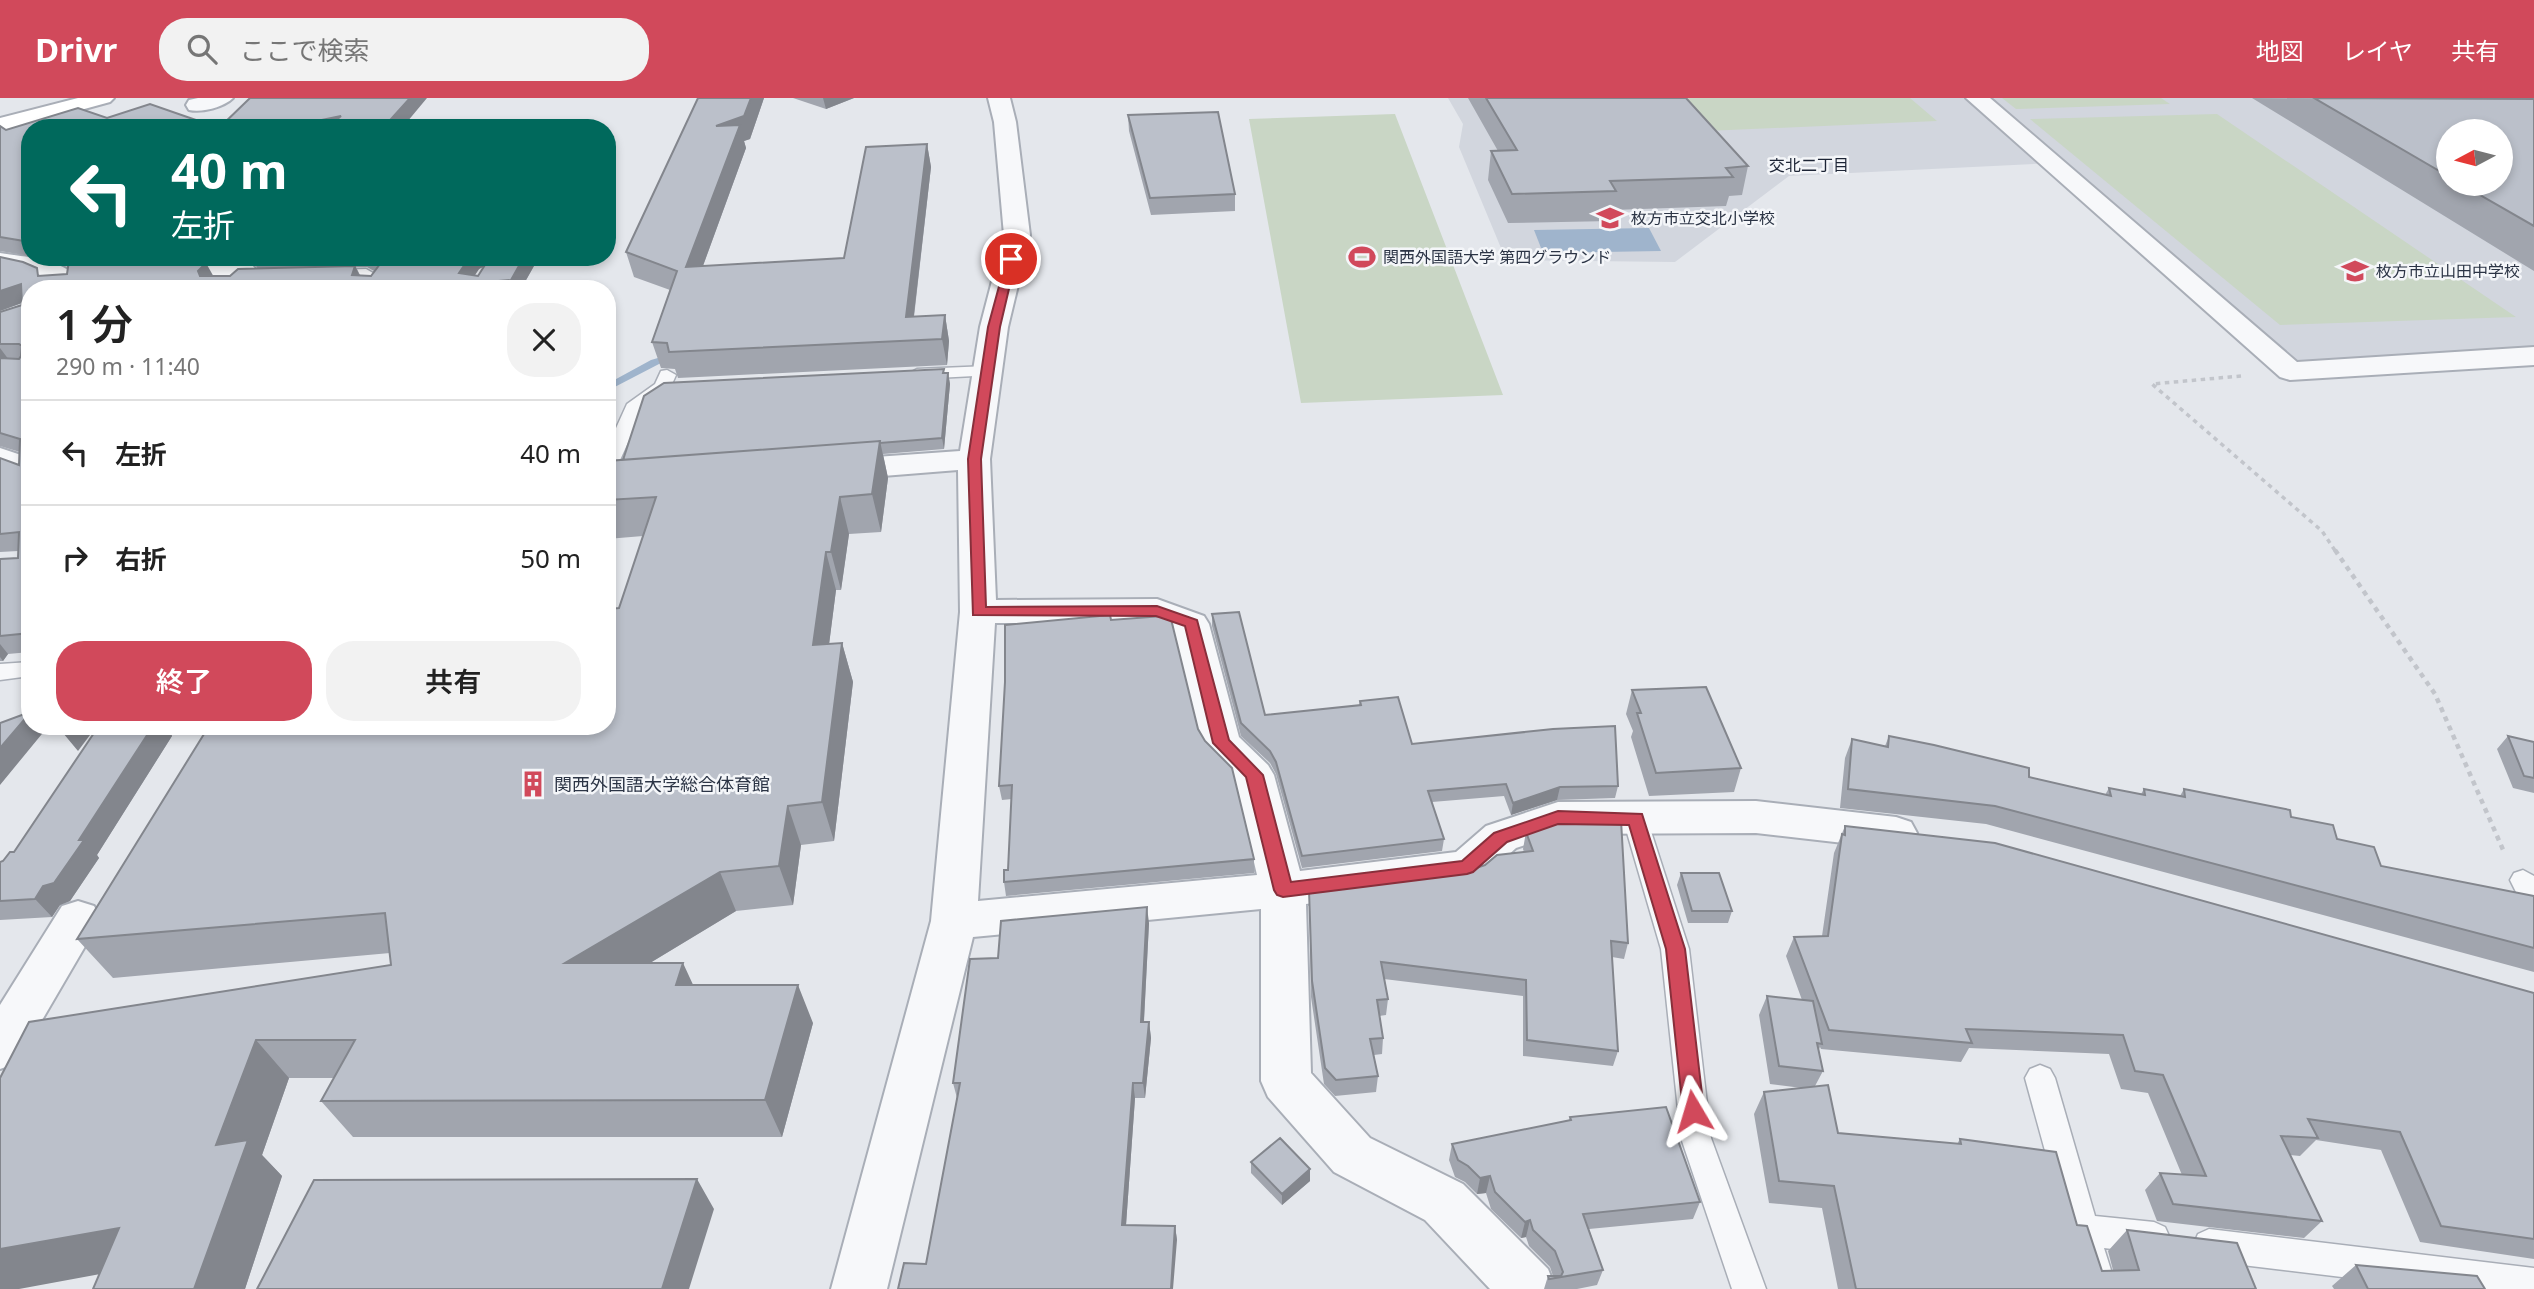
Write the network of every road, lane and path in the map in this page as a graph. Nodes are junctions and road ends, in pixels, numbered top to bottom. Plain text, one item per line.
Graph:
1 (103, 98) edge
2 (222, 98) edge
3 (999, 98) edge
4 (1977, 98) edge
5 (197, 105) dead end
6 (21, 119) edge
7 (23, 119) edge
8 (0, 125) edge
9 (0, 261) edge
10 (21, 265) edge
11 (29, 266) edge
12 (46, 266) edge
13 (184, 266) edge
14 (41, 268) junction
15 (318, 275) edge
16 (64, 280) edge
17 (240, 280) edge
18 (377, 280) edge
19 (2534, 356) edge
20 (988, 371) junction
21 (2290, 371) junction
22 (893, 376) edge
23 (669, 383) edge
24 (616, 449) edge
25 (974, 459) junction
26 (798, 473) edge
27 (978, 612) junction
28 (21, 670) edge
29 (0, 672) edge
30 (1635, 819) junction
31 (1931, 837) edge
32 (1283, 890) junction
33 (2529, 891) edge
34 (78, 919) dead end
35 (954, 921) junction
36 (0, 1048) edge
37 (2040, 1078) dead end
38 (2084, 1230) junction
39 (2534, 1284) edge
40 (859, 1289) edge
41 (1528, 1289) edge
42 (1749, 1289) edge
43 (2101, 1289) edge

1 - 7 street
2 - 5 street
3 - 20 street
4 - 21 street
6 - 8 street
9 - 10 street
11 - 14 street
12 - 14 lane
13 - 17 street
14 - 16 street
15 - 18 lane
19 - 21 street
20 - 22 lane
20 - 25 street
21 - 33 path
23 - 24 lane
25 - 26 street
25 - 27 street
27 - 32 street
27 - 35 street
28 - 29 lane
30 - 31 street
30 - 32 street
30 - 42 lane
32 - 35 street
32 - 41 street
34 - 36 street
35 - 40 street
37 - 38 lane
38 - 39 lane
38 - 43 lane

